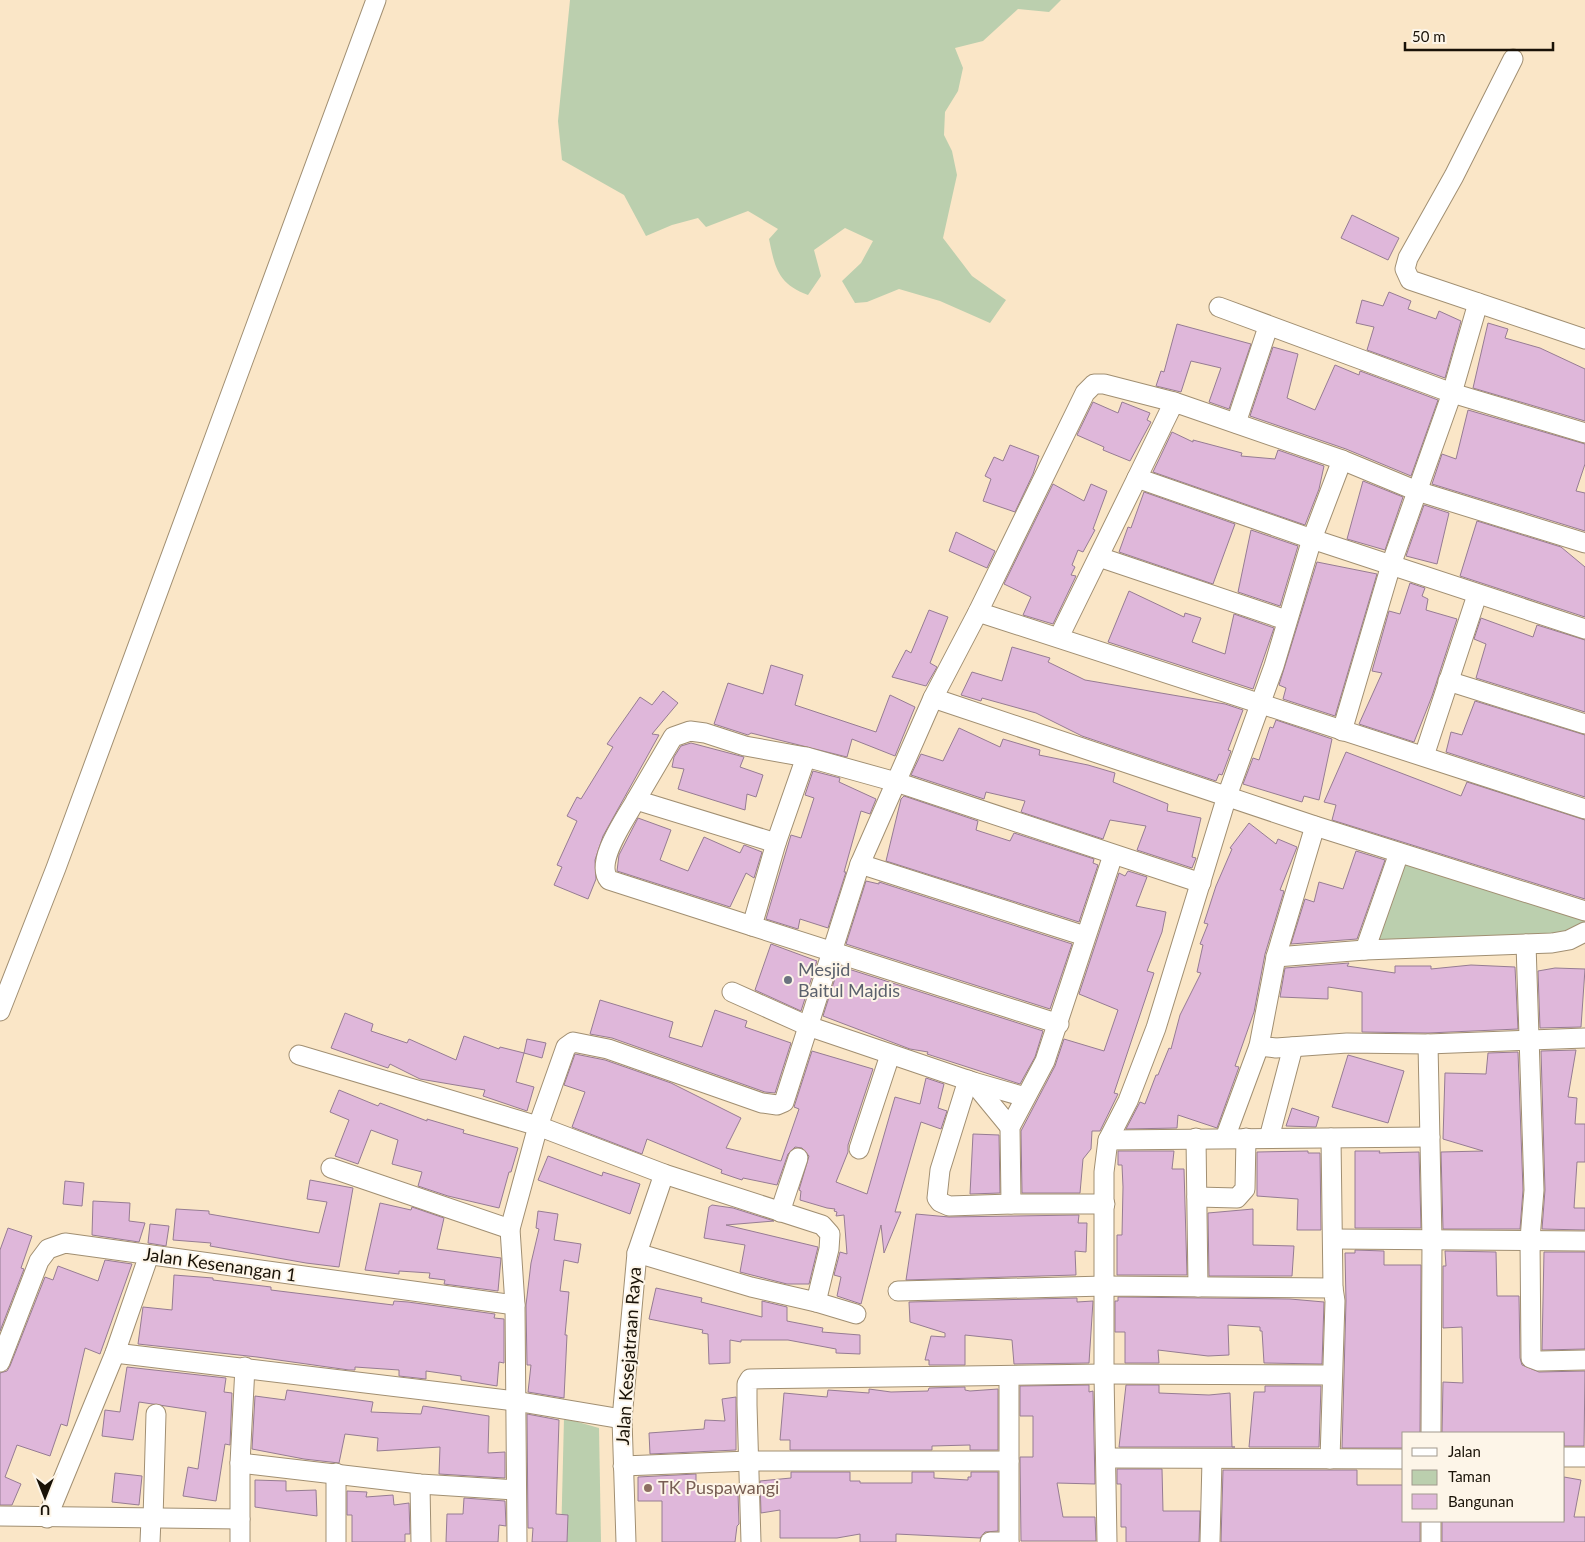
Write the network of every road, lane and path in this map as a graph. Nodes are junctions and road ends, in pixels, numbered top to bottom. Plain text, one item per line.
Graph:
1 (376, 0) edge
2 (1513, 59) dead end
3 (1478, 303) junction
4 (1219, 307) dead end
5 (1268, 327) junction
6 (1585, 339) edge
7 (1452, 393) junction
8 (1174, 402) junction
9 (1236, 423) junction
10 (1585, 433) edge
11 (1342, 460) junction
12 (1137, 478) junction
13 (1417, 491) junction
14 (1312, 539) junction
15 (1585, 543) edge
16 (1099, 557) junction
17 (1391, 566) junction
18 (1477, 595) junction
19 (978, 612) junction
20 (1286, 620) junction
21 (1585, 629) edge
22 (1059, 637) junction
23 (1448, 681) junction
24 (933, 698) junction
25 (1261, 703) junction
26 (1585, 724) edge
27 (1342, 731) junction
28 (1424, 756) junction
29 (806, 757) junction
30 (896, 782) junction
31 (1227, 796) junction
32 (636, 800) junction
33 (1585, 809) edge
34 (1314, 826) junction
35 (776, 843) junction
36 (1399, 853) junction
37 (1113, 855) junction
38 (860, 864) junction
39 (1201, 883) junction
40 (1585, 911) edge
41 (752, 926) junction
42 (1585, 932) edge
43 (1085, 936) junction
44 (1526, 944) junction
45 (831, 950) junction
46 (1365, 950) junction
47 (1276, 957) junction
48 (732, 992) dead end
49 (0, 1011) edge
50 (1058, 1024) junction
51 (808, 1026) junction
52 (1585, 1038) edge
53 (1529, 1040) junction
54 (1428, 1044) junction
55 (1259, 1046) junction
56 (1293, 1047) junction
57 (299, 1055) dead end
58 (890, 1055) junction
59 (970, 1081) junction
60 (1025, 1097) junction
61 (538, 1126) junction
62 (1010, 1127) junction
63 (1430, 1137) junction
64 (1196, 1138) junction
65 (1225, 1138) junction
66 (1246, 1138) junction
67 (1269, 1138) junction
68 (1331, 1138) junction
69 (1108, 1140) junction
70 (859, 1149) dead end
71 (798, 1158) dead end
72 (332, 1168) dead end
73 (664, 1174) junction
74 (1196, 1197) junction
75 (1011, 1204) junction
76 (1105, 1204) junction
77 (780, 1212) junction
78 (510, 1229) junction
79 (1334, 1239) junction
80 (1530, 1239) junction
81 (1432, 1240) junction
82 (1585, 1241) edge
83 (637, 1253) junction
84 (148, 1255) junction
85 (1105, 1286) junction
86 (1198, 1287) junction
87 (1332, 1288) junction
88 (898, 1291) dead end
89 (816, 1302) junction
90 (515, 1305) junction
91 (856, 1314) dead end
92 (115, 1353) junction
93 (1585, 1360) edge
94 (0, 1362) edge
95 (245, 1367) junction
96 (1104, 1374) junction
97 (1332, 1375) junction
98 (1009, 1376) junction
99 (515, 1400) junction
100 (156, 1414) dead end
101 (622, 1419) junction
102 (1431, 1432) edge
103 (1585, 1457) edge
104 (1106, 1458) junction
105 (1565, 1458) edge
106 (1330, 1459) junction
107 (1402, 1459) edge
108 (1212, 1460) junction
109 (749, 1461) junction
110 (1009, 1461) junction
111 (240, 1463) junction
112 (623, 1466) junction
113 (336, 1473) junction
114 (420, 1484) junction
115 (516, 1490) junction
116 (0, 1516) edge
117 (47, 1518) junction
118 (152, 1519) junction
119 (240, 1519) junction
120 (1431, 1522) edge
121 (150, 1542) edge
122 (240, 1542) edge
123 (336, 1542) edge
124 (421, 1542) edge
125 (516, 1542) edge
126 (626, 1542) edge
127 (751, 1542) edge
128 (990, 1542) edge
129 (1009, 1542) edge
130 (1106, 1542) edge
131 (1210, 1542) edge
132 (1431, 1542) edge

1 - 49 street
2 - 3 street
3 - 6 street
3 - 7 street
4 - 5 street
5 - 7 street
5 - 9 street
7 - 10 street
7 - 13 street
8 - 9 street
8 - 12 street
8 - 19 street
9 - 11 street
11 - 13 street
11 - 14 street
12 - 14 street
12 - 16 street
13 - 15 street
13 - 17 street
14 - 17 street
14 - 20 street
16 - 20 street
16 - 22 street
17 - 18 street
17 - 27 street
18 - 21 street
18 - 23 street
19 - 22 street
19 - 24 street
20 - 25 street
22 - 25 street
23 - 26 street
23 - 28 street
24 - 30 street
24 - 31 street
25 - 27 street
25 - 31 street
27 - 28 street
28 - 33 street
29 - 30 street
29 - 32 street
29 - 35 street
30 - 37 street
30 - 38 street
31 - 34 street
31 - 39 street
32 - 35 street
32 - 41 street
34 - 36 street
34 - 47 street
35 - 41 street
36 - 40 street
36 - 46 street
37 - 39 street
37 - 43 street
38 - 43 street
38 - 45 street
39 - 69 street
41 - 45 street
42 - 44 street
43 - 50 street
44 - 46 street
44 - 53 street
45 - 50 street
45 - 51 street
46 - 47 street
47 - 55 street
48 - 51 street
50 - 60 street
51 - 58 street
51 - 61 street
52 - 53 street
53 - 54 street
53 - 80 street
54 - 56 street
54 - 63 street
55 - 56 street
55 - 65 street
56 - 67 street
57 - 61 street
58 - 59 street
58 - 70 street
59 - 60 street
59 - 62 street
59 - 75 street
60 - 62 street
61 - 73 street
61 - 78 street
62 - 75 street
63 - 68 street
63 - 81 street
64 - 65 street
64 - 69 street
64 - 74 street
65 - 66 street
66 - 67 street
66 - 74 street
67 - 68 street
68 - 79 street
69 - 76 street
71 - 77 street
72 - 78 street
73 - 77 street
73 - 83 street, Jalan Kesejatraan Raya
74 - 86 street
75 - 76 street
76 - 85 street
77 - 89 street
78 - 90 street
79 - 81 street
79 - 87 street
80 - 81 street
80 - 82 street
80 - 93 street
81 - 102 street
83 - 89 street
83 - 101 street, Jalan Kesejatraan Raya
84 - 90 street, Jalan Kesenangan 1
84 - 92 street
84 - 94 street, Jalan Kesenangan 1
85 - 86 street
85 - 88 street
85 - 96 street
86 - 87 street
87 - 97 street
89 - 91 street
90 - 99 street
92 - 95 street
92 - 117 street
95 - 99 street
95 - 111 street
96 - 97 street
96 - 98 street
96 - 104 street
97 - 106 street
98 - 109 street
98 - 110 street
99 - 101 street
99 - 115 street
100 - 118 street
101 - 112 street, Jalan Kesejatraan Raya
103 - 105 street
104 - 108 street
104 - 130 street
106 - 107 street
106 - 108 street
108 - 131 street
109 - 110 street
109 - 112 street
109 - 127 street
110 - 129 street
111 - 113 street
111 - 119 street
112 - 126 street, Jalan Kesejatraan Raya
113 - 114 street
113 - 123 street
114 - 115 street
114 - 124 street
115 - 125 street
116 - 117 street
117 - 118 street
118 - 119 street
118 - 121 street
119 - 122 street
120 - 132 street
128 - 129 street

